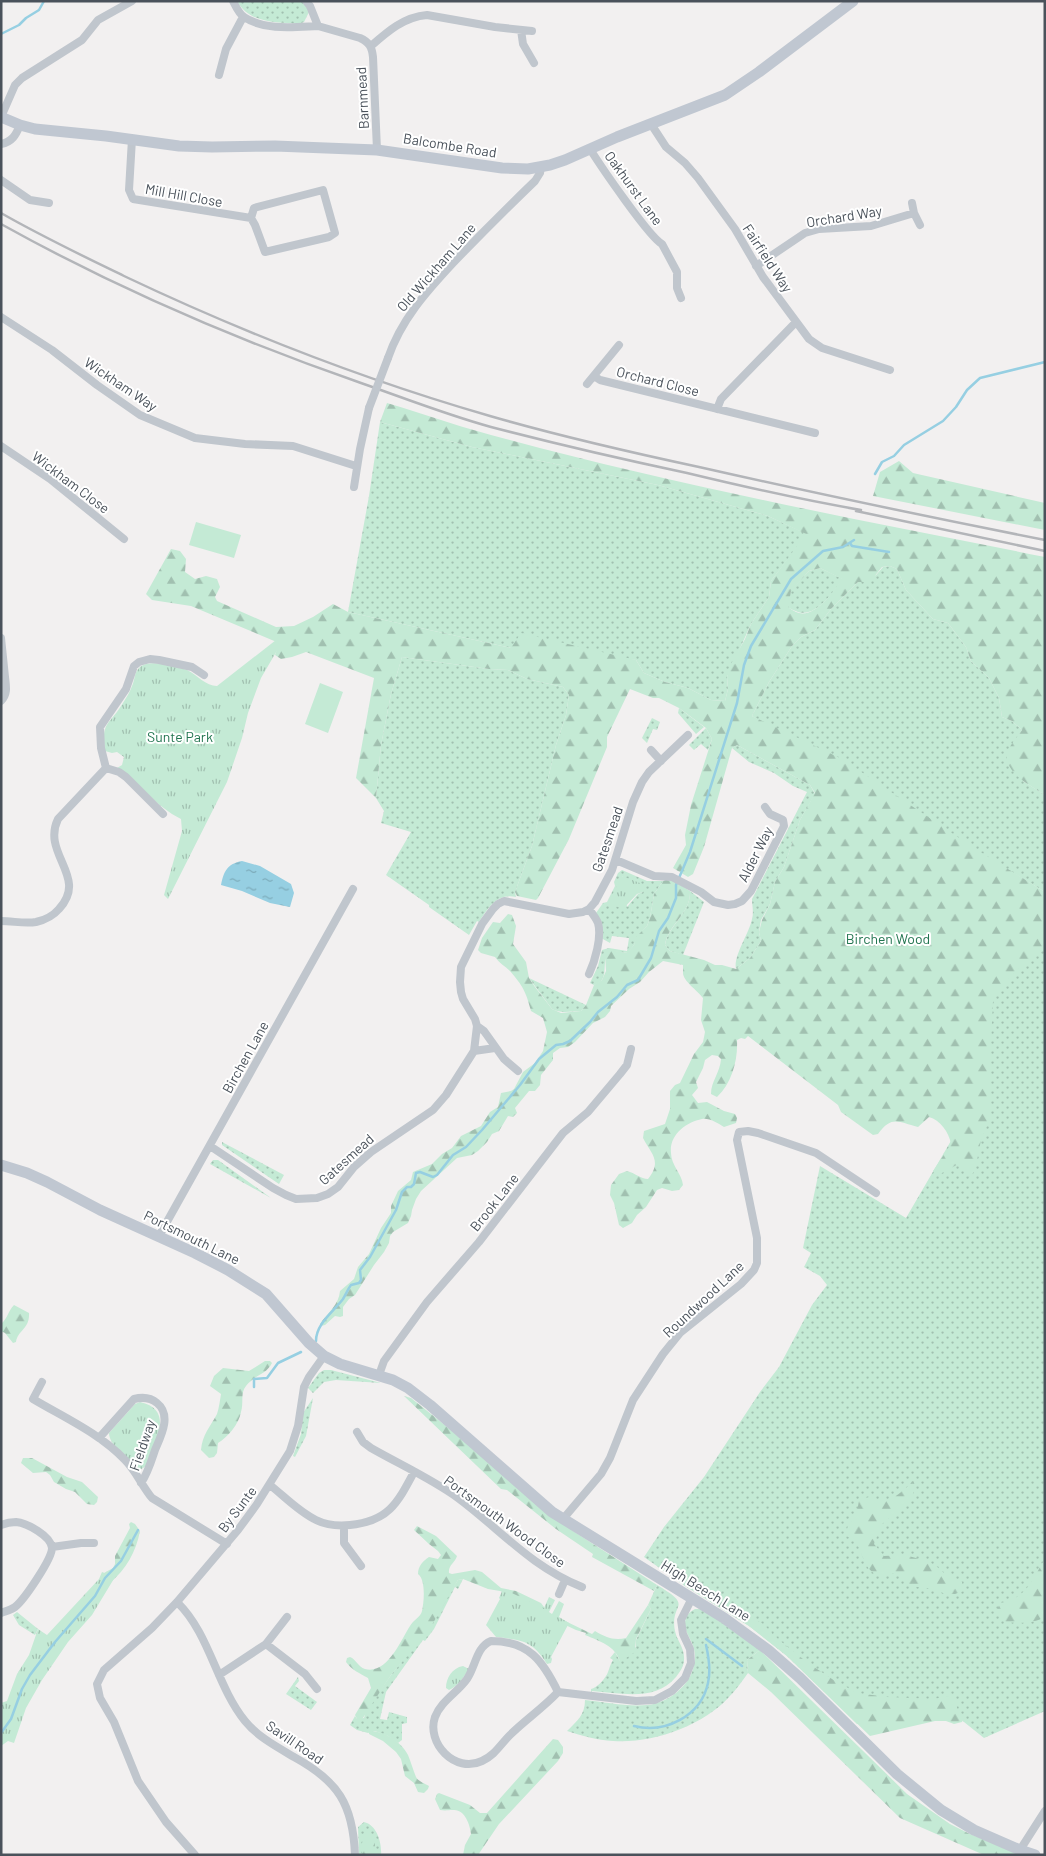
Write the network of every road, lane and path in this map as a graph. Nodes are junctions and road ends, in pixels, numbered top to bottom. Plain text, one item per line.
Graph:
1 (132, 1) edge
2 (233, 1) edge
3 (306, 1) edge
4 (853, 1) edge
5 (243, 17) junction
6 (318, 26) junction
7 (521, 30) junction
8 (532, 31) dead end
9 (371, 46) junction
10 (534, 63) dead end
11 (219, 75) dead end
12 (1, 117) edge
13 (651, 124) junction
14 (20, 125) junction
15 (132, 139) junction
16 (1, 144) edge
17 (590, 149) junction
18 (377, 150) junction
19 (541, 167) junction
20 (1, 180) edge
21 (912, 202) dead end
22 (49, 203) dead end
23 (914, 214) junction
24 (251, 218) junction
25 (920, 225) dead end
26 (756, 266) junction
27 (681, 298) dead end
28 (1, 317) edge
29 (796, 322) junction
30 (618, 346) dead end
31 (890, 370) dead end
32 (594, 376) junction
33 (587, 384) dead end
34 (717, 409) junction
35 (815, 433) dead end
36 (1, 446) edge
37 (356, 466) junction
38 (354, 487) dead end
39 (124, 539) dead end
40 (1, 638) edge
41 (204, 675) dead end
42 (3, 678) edge
43 (1, 701) edge
44 (688, 735) dead end
45 (651, 750) dead end
46 (661, 760) junction
47 (106, 768) junction
48 (765, 807) dead end
49 (163, 814) dead end
50 (616, 860) junction
51 (353, 889) dead end
52 (589, 909) junction
53 (1, 921) edge
54 (589, 974) dead end
55 (477, 1026) junction
56 (495, 1048) junction
57 (631, 1049) dead end
58 (474, 1052) junction
59 (518, 1071) dead end
60 (210, 1146) junction
61 (2, 1166) edge
62 (876, 1192) dead end
63 (160, 1236) junction
64 (324, 1356) junction
65 (349, 1366) joint
66 (379, 1375) junction
67 (42, 1382) dead end
68 (357, 1432) dead end
69 (99, 1438) junction
70 (414, 1472) junction
71 (141, 1483) junction
72 (270, 1485) junction
73 (563, 1519) junction
74 (1, 1525) edge
75 (344, 1526) junction
76 (94, 1544) dead end
77 (227, 1544) junction
78 (52, 1547) junction
79 (361, 1566) dead end
80 (565, 1580) junction
81 (582, 1587) dead end
82 (559, 1594) dead end
83 (692, 1598) junction
84 (176, 1602) junction
85 (1, 1613) edge
86 (288, 1617) dead end
87 (266, 1644) junction
88 (219, 1675) junction
89 (317, 1689) dead end
90 (558, 1692) junction
91 (1045, 1811) edge
92 (1020, 1850) junction
93 (195, 1855) edge
94 (355, 1855) edge
95 (1035, 1855) edge

1 - 12 street
2 - 5 street
3 - 6 street
4 - 13 street, Balcombe Road
5 - 6 street
5 - 11 street
6 - 9 street
7 - 8 street
7 - 9 street
7 - 10 street
9 - 18 street, Barnmead
12 - 14 street, Balcombe Road
13 - 17 street, Balcombe Road
13 - 26 street, Fairfield Way
14 - 15 street, Balcombe Road
14 - 16 street
15 - 18 street, Balcombe Road
15 - 24 street, Mill Hill Close
17 - 19 street, Balcombe Road
17 - 27 street, Oakhurst Lane
18 - 19 street, Balcombe Road
19 - 37 street, Old Wickham Lane, bridge
20 - 22 street
21 - 23 street
23 - 25 street
23 - 26 street, Orchard Way
24 - 24 street
26 - 29 street, Fairfield Way
28 - 37 street, Wickham Way
29 - 31 street, Fairfield Way
29 - 34 street
30 - 32 street, Orchard Close
32 - 33 street, Orchard Close
32 - 34 street, Orchard Close
34 - 35 street, Orchard Close
36 - 39 street, Wickham Close
37 - 38 street, Old Wickham Lane
40 - 42 street
41 - 47 street
42 - 43 street
44 - 46 street, Gatesmead
45 - 46 street
46 - 50 street, Gatesmead
47 - 49 street
47 - 53 street
48 - 50 street, Alder Way
50 - 52 street, Gatesmead
51 - 60 street, Birchen Lane
52 - 54 street
52 - 55 street
55 - 56 street
55 - 58 street, Gatesmead
56 - 58 street
56 - 59 street
57 - 66 street, Brook Lane
58 - 60 street, Gatesmead
60 - 63 street, Birchen Lane
61 - 63 street, Portsmouth Lane
62 - 73 street, Roundwood Lane
63 - 64 street, Portsmouth Lane
64 - 65 street, Portsmouth Lane
64 - 72 street, By Sunte
65 - 66 street, High Beech Lane
66 - 73 street, High Beech Lane
67 - 69 street, Fieldway
68 - 70 street, Portsmouth Wood Close
69 - 71 street, Fieldway
69 - 71 street, Fieldway
70 - 75 street
70 - 80 street, Portsmouth Wood Close
71 - 77 street, Fieldway
72 - 75 street
72 - 77 street, By Sunte
73 - 83 street, High Beech Lane
74 - 78 street
75 - 79 street
76 - 78 street
77 - 84 street, By Sunte
78 - 85 street
80 - 81 street, Portsmouth Wood Close
80 - 82 street, Portsmouth Wood Close
83 - 90 street
83 - 92 street, High Beech Lane
84 - 88 street, Savill Road
84 - 93 street, By Sunte
86 - 87 street
87 - 88 street
87 - 89 street
88 - 94 street, Savill Road
90 - 90 street
91 - 92 street
92 - 95 street, High Beech Lane

